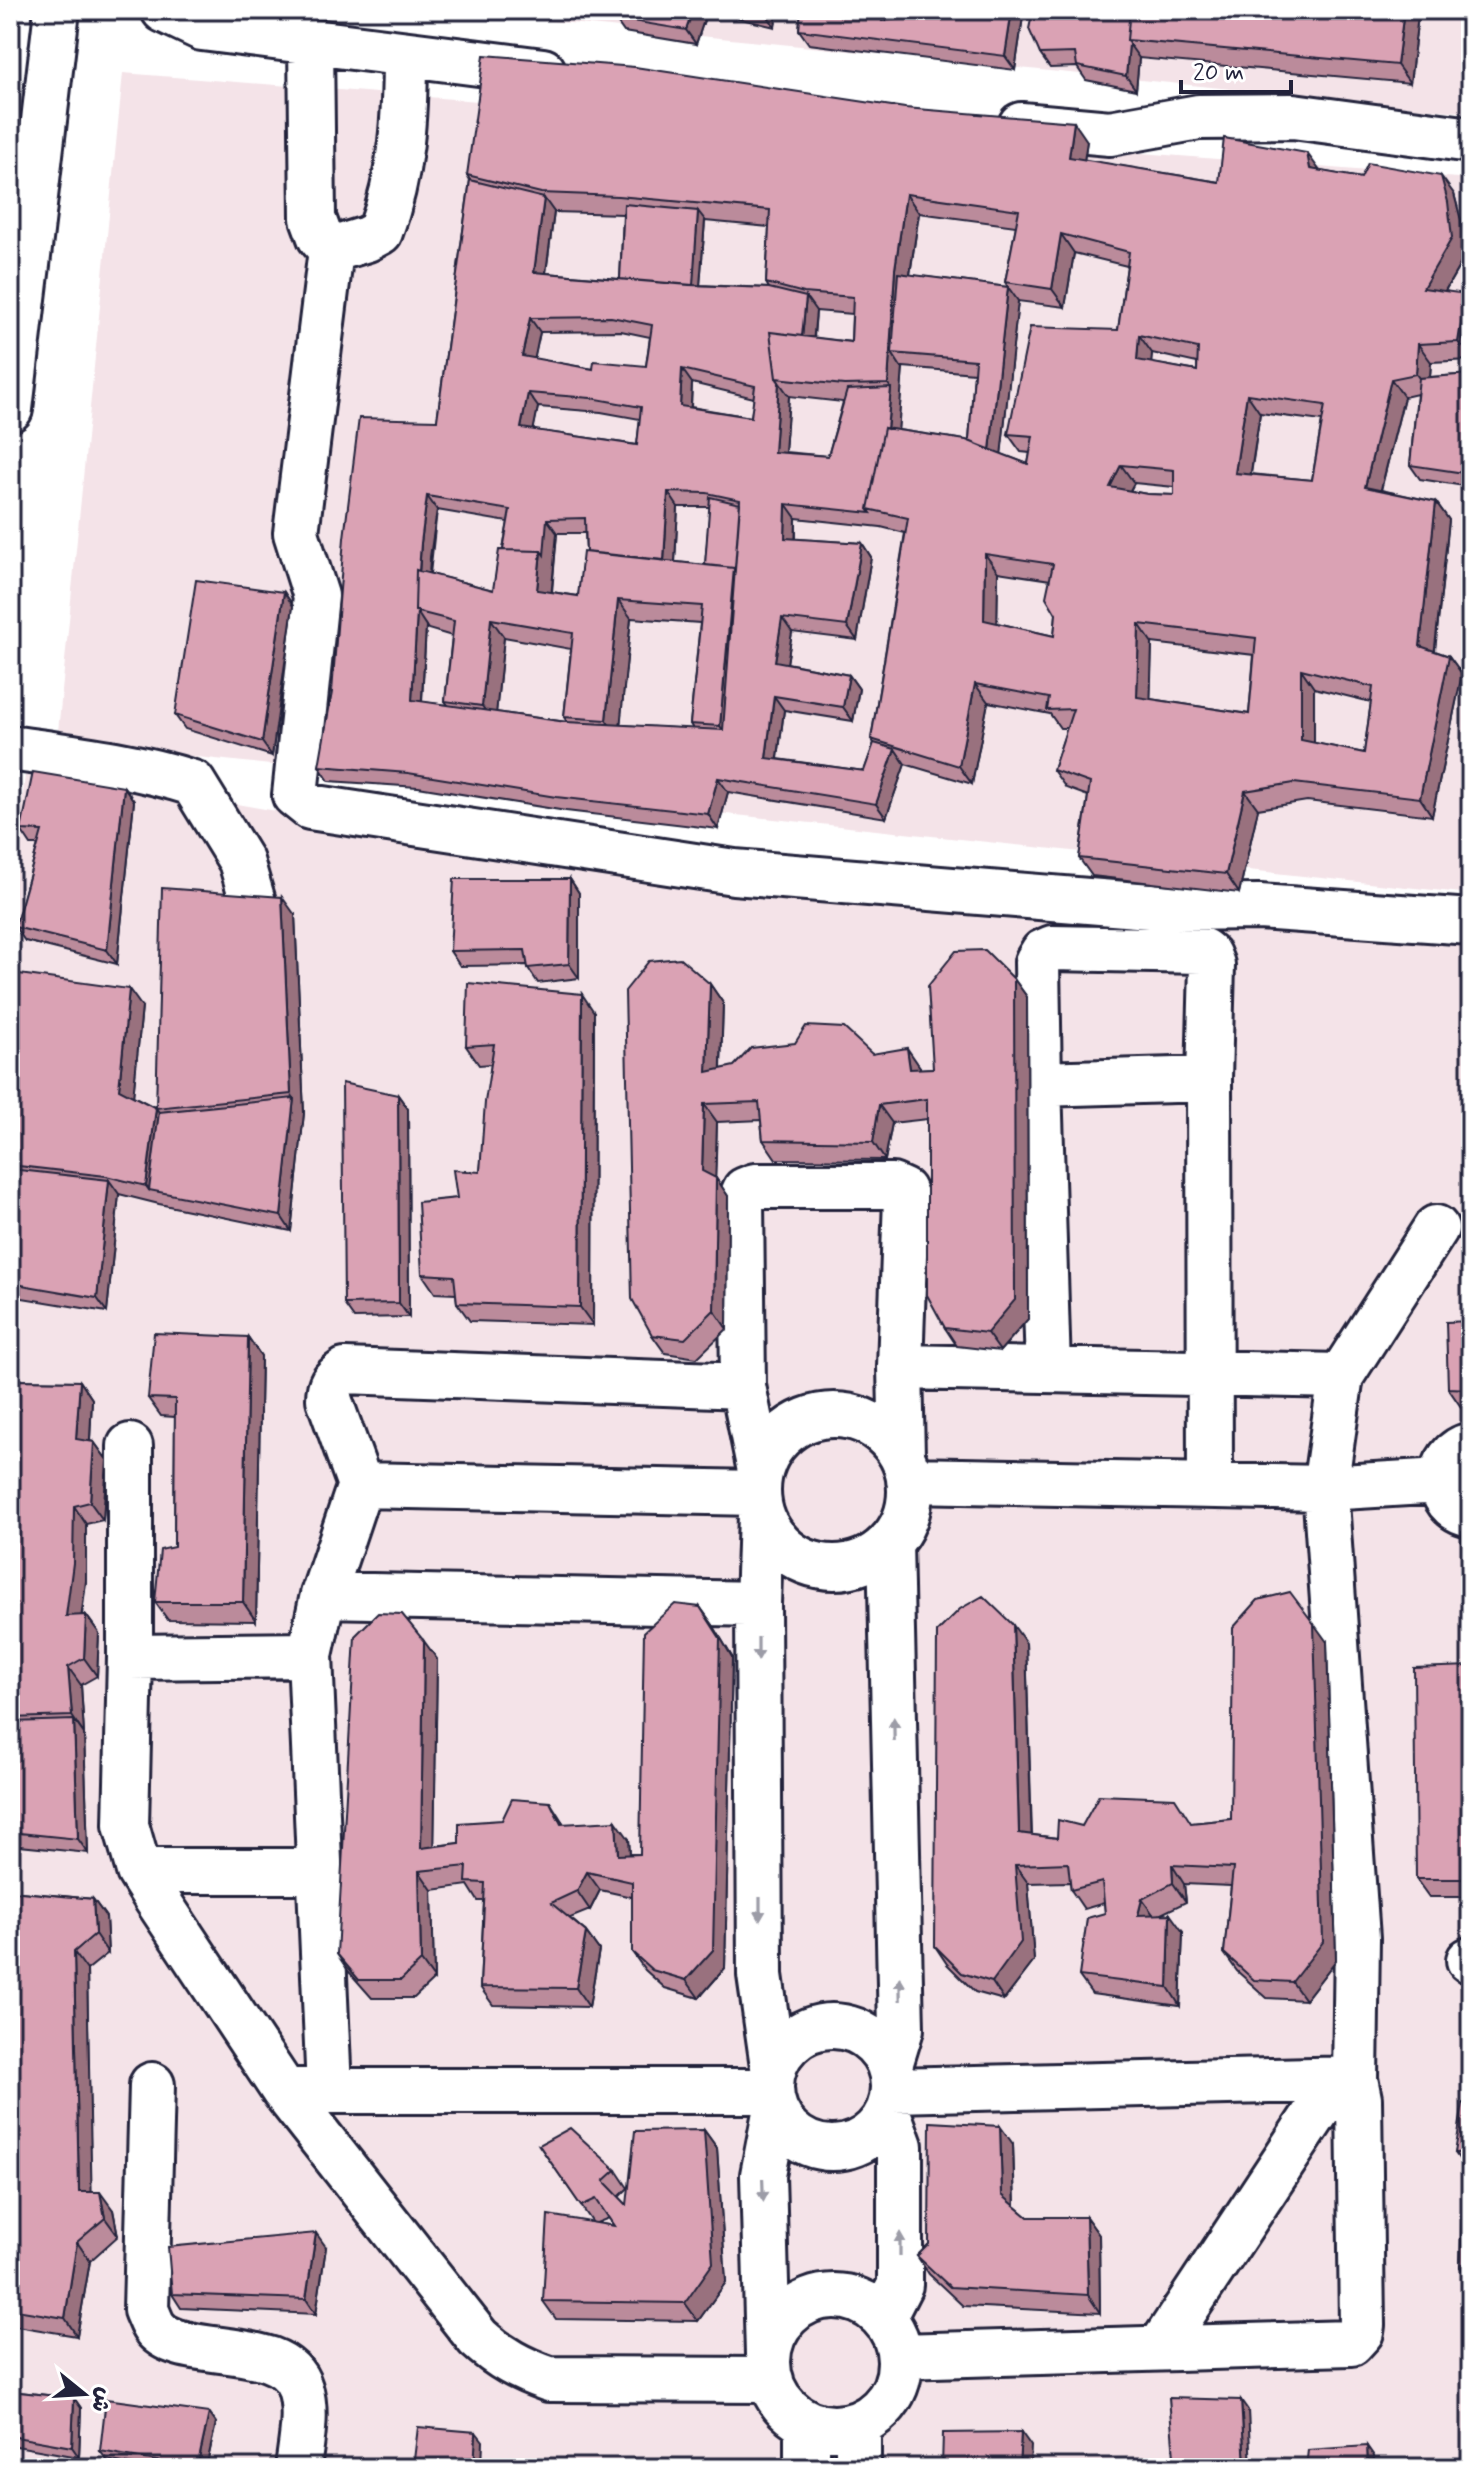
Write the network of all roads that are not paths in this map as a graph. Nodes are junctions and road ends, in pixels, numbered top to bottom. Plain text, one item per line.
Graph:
1 (57, 10) edge
2 (164, 10) edge
3 (311, 42) junction
4 (405, 54) junction
5 (589, 77) edge
6 (985, 121) edge
7 (1471, 140) edge
8 (331, 250) junction
9 (10, 409) edge
10 (10, 748) edge
11 (253, 902) edge
12 (1471, 922) edge
13 (1209, 1079) junction
14 (1039, 1084) junction
15 (1436, 1228) dead end
16 (900, 1367) junction
17 (1048, 1369) junction
18 (1210, 1375) junction
19 (1341, 1376) junction
20 (743, 1386) junction
21 (1471, 1445) edge
22 (130, 1446) dead end
23 (906, 1468) junction
24 (1441, 1481) junction
25 (360, 1485) junction
26 (1210, 1485) junction
27 (1325, 1488) junction
28 (760, 1493) junction
29 (1471, 1514) edge
30 (890, 1543) junction
31 (323, 1595) junction
32 (758, 1604) junction
33 (310, 1655) junction
34 (130, 1657) junction
35 (139, 1871) junction
36 (320, 1871) junction
37 (1347, 2079) junction
38 (152, 2085) dead end
39 (329, 2090) junction
40 (773, 2090) junction
41 (891, 2090) junction
42 (284, 2091) junction
43 (892, 2337) junction
44 (1160, 2348) junction
45 (769, 2369) junction
46 (807, 2423) junction
47 (858, 2424) junction
48 (298, 2468) edge
49 (807, 2468) edge
50 (858, 2468) edge

1 - 9 street
2 - 3 street
3 - 4 street
3 - 8 street
4 - 5 street
4 - 8 street
6 - 7 street
8 - 12 street
10 - 11 street
13 - 14 street
13 - 14 street
13 - 18 street
14 - 17 street
15 - 19 street
16 - 17 street
16 - 20 street
16 - 23 street
17 - 18 street
18 - 19 street
18 - 26 street
19 - 27 street
20 - 25 street
20 - 28 street
21 - 24 street
22 - 34 street
23 - 26 street
23 - 28 street
23 - 30 street
24 - 27 street
24 - 29 street
25 - 28 street
25 - 31 street
26 - 27 street
27 - 37 street
28 - 30 street
28 - 32 street
41 -> 30 street
31 - 32 street
31 - 33 street
32 -> 40 street
33 - 34 street
33 - 36 street
34 - 35 street
35 - 36 street
35 - 42 street
36 - 39 street
37 - 41 street
37 - 44 street
37 - 44 street
38 - 48 street
39 - 40 street
39 - 42 street
40 - 41 street
40 - 41 street
40 -> 45 street
43 -> 41 street
42 - 45 street
43 - 44 street
43 - 45 street
43 - 47 street
45 - 46 street
46 - 47 street
46 - 49 street
47 - 50 street

